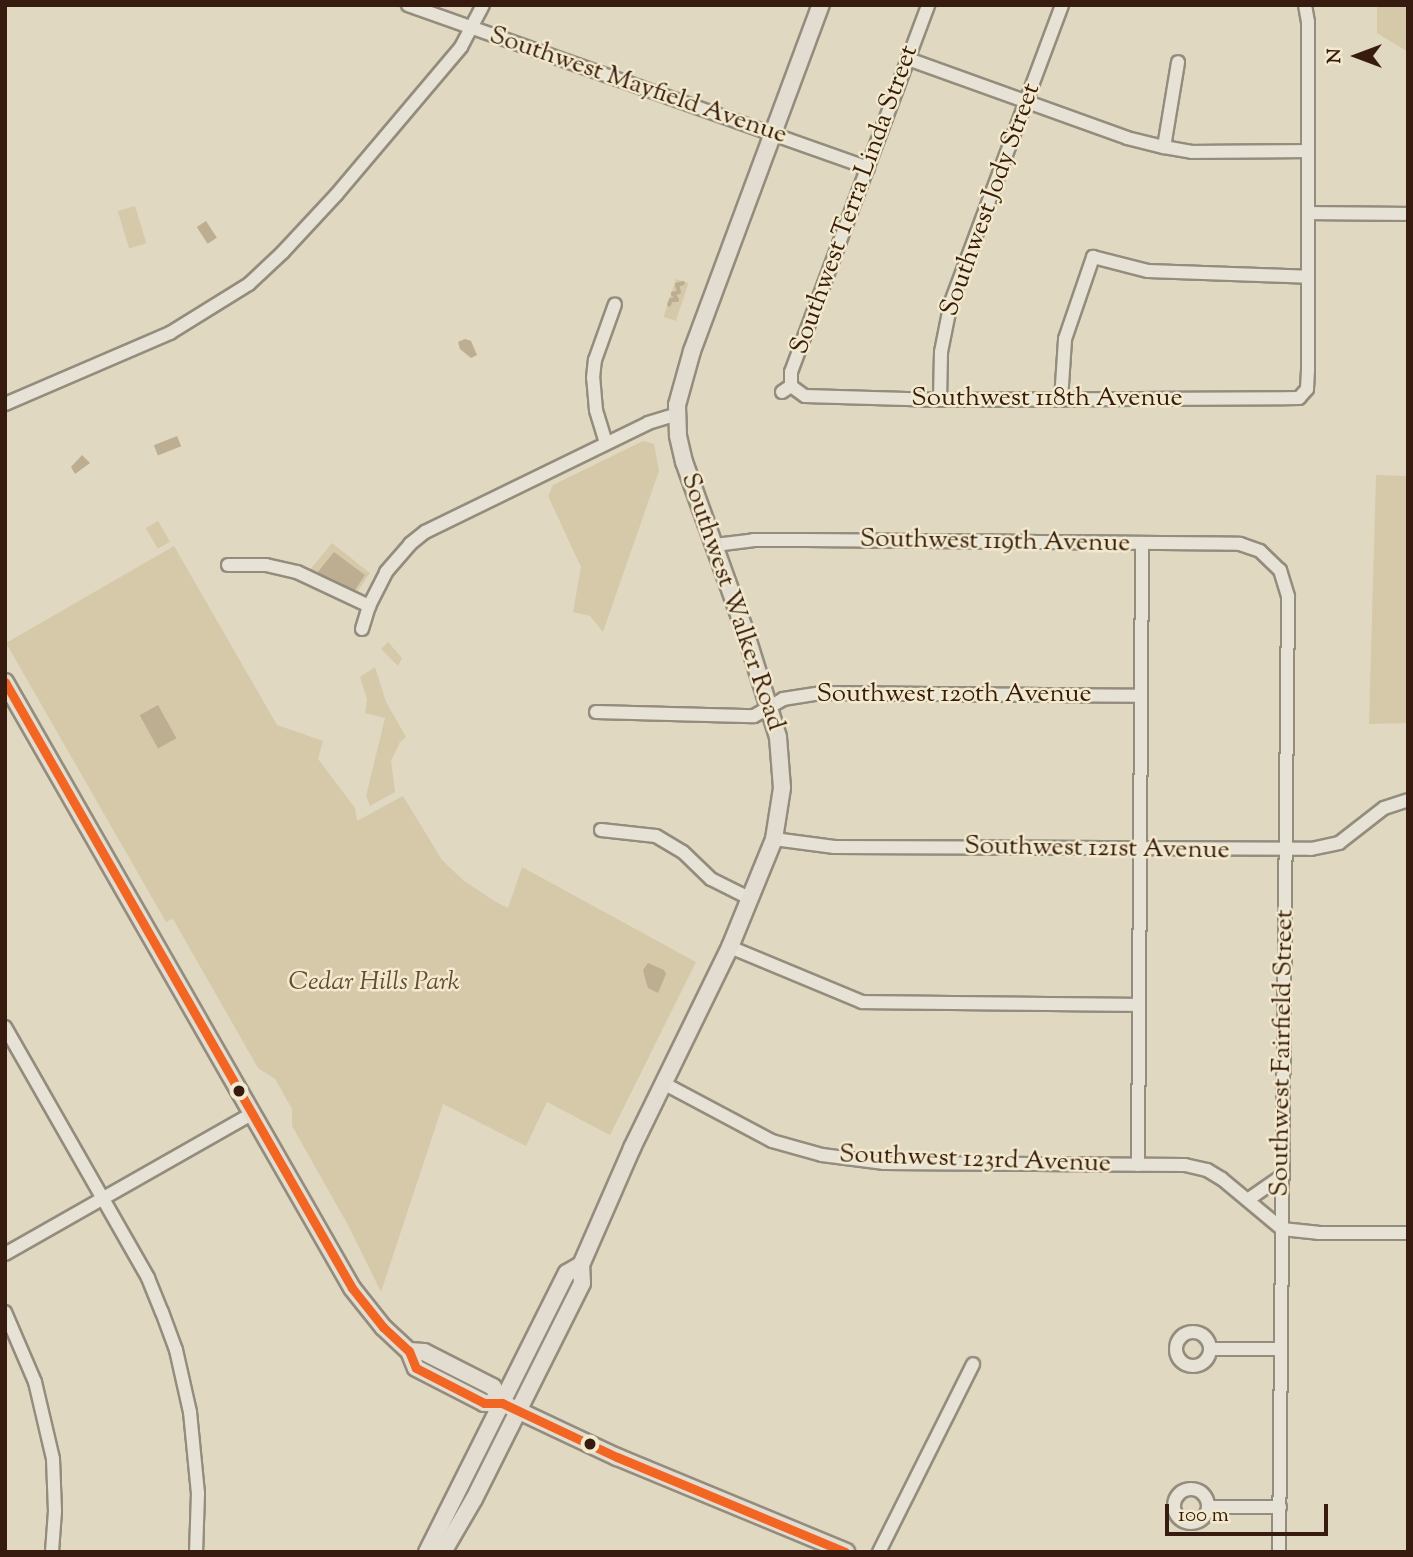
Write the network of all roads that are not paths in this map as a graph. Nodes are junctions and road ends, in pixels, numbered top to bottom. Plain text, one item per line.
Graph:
1 (408, 5) edge
2 (483, 5) edge
3 (821, 5) edge
4 (928, 5) edge
5 (1062, 5) edge
6 (1305, 5) edge
7 (474, 28) junction
8 (908, 58) junction
9 (1178, 62) dead end
10 (1026, 101) junction
11 (774, 135) junction
12 (1164, 147) junction
13 (1308, 151) junction
14 (869, 168) junction
15 (1308, 214) junction
16 (1408, 214) edge
17 (1308, 277) junction
18 (615, 304) dead end
19 (787, 389) joint
20 (940, 400) junction
21 (1061, 400) junction
22 (5, 404) edge
23 (677, 414) junction
24 (606, 443) junction
25 (1142, 544) junction
26 (715, 545) junction
27 (1270, 559) joint
28 (228, 565) dead end
29 (369, 606) junction
30 (362, 629) dead end
31 (5, 682) edge
32 (1142, 696) junction
33 (771, 708) junction
34 (596, 712) dead end
35 (1408, 800) edge
36 (601, 830) dead end
37 (774, 839) junction
38 (1139, 850) junction
39 (1285, 850) junction
40 (751, 899) junction
41 (730, 947) junction
42 (1139, 1005) junction
43 (5, 1027) edge
44 (663, 1083) junction
45 (253, 1113) junction
46 (1138, 1165) junction
47 (1282, 1176) junction
48 (104, 1199) junction
49 (1249, 1199) junction
50 (1282, 1229) junction
51 (1408, 1233) edge
52 (5, 1254) edge
53 (581, 1265) junction
54 (5, 1312) edge
55 (1210, 1349) dead end
56 (1281, 1349) junction
57 (973, 1364) dead end
58 (502, 1403) junction
59 (519, 1410) junction
60 (1208, 1507) dead end
61 (1280, 1507) junction
62 (52, 1552) edge
63 (196, 1552) edge
64 (427, 1552) edge
65 (443, 1552) edge
66 (846, 1552) edge
67 (879, 1552) edge
68 (1279, 1552) edge

1 - 7 street, Southwest Mayfield Avenue
2 - 7 street
3 - 11 main road, Southwest Walker Road
4 - 8 street, Southwest Terra Linda Street
5 - 10 street, Southwest Jody Street
6 - 13 street
7 - 11 street, Southwest Mayfield Avenue
7 - 22 street
8 - 10 street
8 - 14 street, Southwest Terra Linda Street
9 - 12 street
10 - 12 street
10 - 20 street, Southwest Jody Street
11 - 14 street, Southwest Mayfield Avenue
11 - 23 main road, Southwest Walker Road
12 - 13 street
13 - 15 street
14 - 19 street, Southwest Terra Linda Street
15 - 16 street
15 - 17 street
17 - 21 street, Southwest 118th Avenue
17 - 21 street
18 - 24 street
19 - 20 street, Southwest 118th Avenue
20 - 21 street, Southwest 118th Avenue
23 - 24 street
23 - 26 main road, Southwest Walker Road
24 - 29 street
25 - 26 street, Southwest 119th Avenue
25 - 27 street, Southwest 119th Avenue
25 - 32 street
26 - 33 main road, Southwest Walker Road
27 - 39 street, Southwest Fairfield Street
28 - 29 street
29 - 30 street
31 - 45 main road
32 - 33 street, Southwest 120th Avenue
32 - 38 street
33 - 34 street, Southwest 120th Avenue
33 - 37 main road, Southwest Walker Road
35 - 39 street, Southwest 121st Avenue
36 - 40 street
37 - 38 street, Southwest 121st Avenue
37 - 40 main road, Southwest Walker Road
38 - 39 street, Southwest 121st Avenue
38 - 42 street
39 - 47 street, Southwest Fairfield Street
40 - 41 main road, Southwest Walker Road
41 - 42 street
41 - 44 main road, Southwest Walker Road
42 - 46 street
43 - 48 street
44 - 46 street, Southwest 123rd Avenue
44 - 53 main road, Southwest Walker Road
45 - 48 street
45 - 58 main road
46 - 49 street, Southwest 123rd Avenue
47 - 49 street
47 - 50 street, Southwest Fairfield Street
48 - 52 street
48 - 63 street
49 - 50 street, Southwest 123rd Avenue
50 - 51 street
50 - 56 street, Southwest Fairfield Street
53 - 58 main road, Southwest Walker Road
53 - 59 main road, Southwest Walker Road
54 - 62 street
55 - 56 street
56 - 61 street, Southwest Fairfield Street
57 - 67 street
58 - 59 main road
58 - 64 main road, Southwest Walker Road
59 - 65 main road, Southwest Walker Road
59 - 66 main road
60 - 61 street
61 - 68 street, Southwest Fairfield Street

